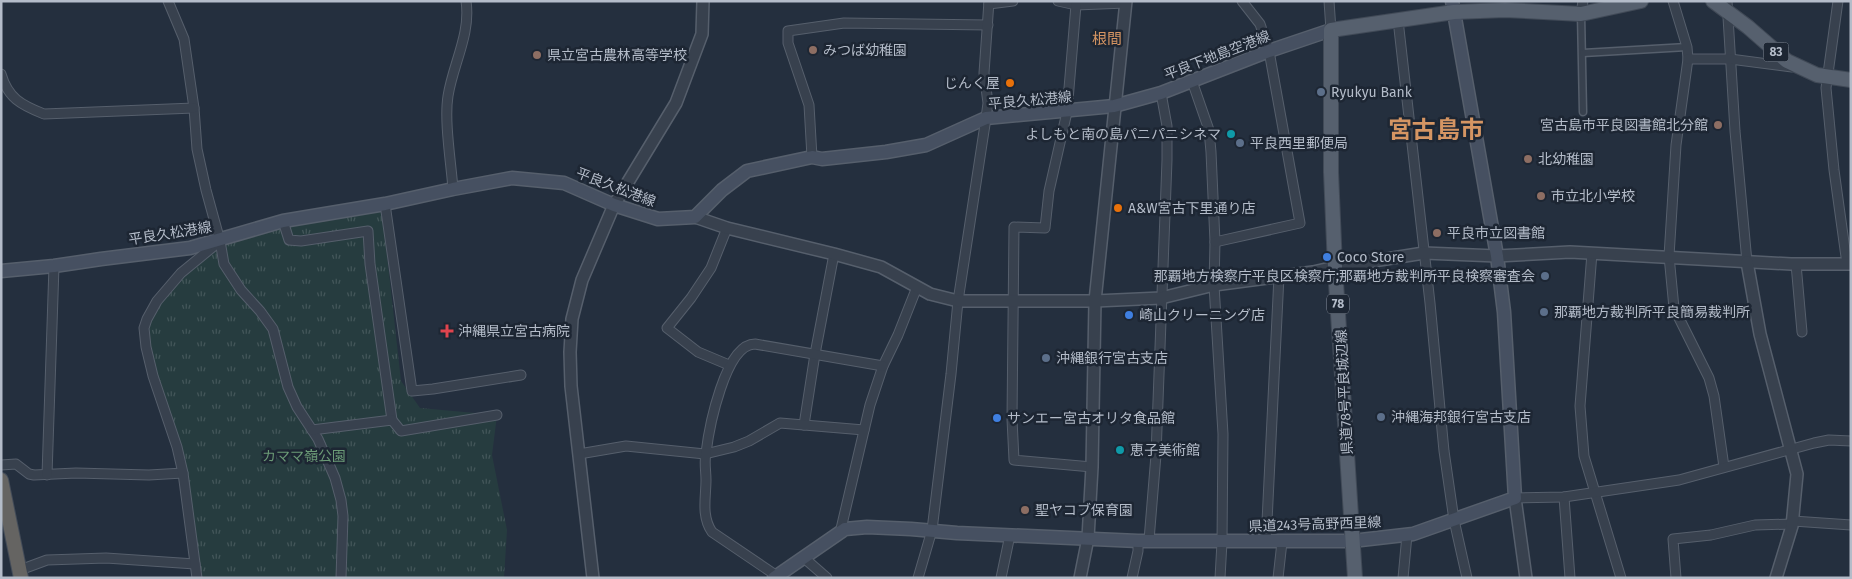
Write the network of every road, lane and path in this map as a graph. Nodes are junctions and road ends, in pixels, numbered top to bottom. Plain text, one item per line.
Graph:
1 (168, 1) edge
2 (466, 1) edge
3 (703, 1) edge
4 (1013, 1) edge
5 (1058, 1) edge
6 (1242, 1) edge
7 (1329, 1) edge
8 (1641, 1) edge
9 (1673, 1) edge
10 (1713, 1) edge
11 (1838, 1) edge
12 (989, 2) edge
13 (1126, 2) edge
14 (1076, 5) junction
15 (1453, 6) edge
16 (1727, 7) edge
17 (1582, 8) edge
18 (1398, 20) junction
19 (988, 25) junction
20 (1331, 30) junction
21 (1687, 47) junction
22 (1269, 51) junction
23 (1582, 53) junction
24 (1688, 59) junction
25 (1730, 59) junction
26 (1804, 69) junction
27 (1, 74) edge
28 (1826, 77) junction
29 (1851, 80) edge
30 (1192, 81) junction
31 (1161, 93) junction
32 (1114, 106) junction
33 (194, 108) junction
34 (1066, 112) junction
35 (1582, 112) dead end
36 (986, 118) junction
37 (812, 157) junction
38 (453, 189) junction
39 (385, 204) junction
40 (614, 205) junction
41 (695, 217) junction
42 (283, 221) junction
43 (727, 228) junction
44 (220, 241) junction
45 (1215, 242) junction
46 (1424, 253) junction
47 (1592, 253) junction
48 (834, 254) junction
49 (1497, 256) junction
50 (1669, 256) junction
51 (1747, 262) junction
52 (1796, 264) junction
53 (1849, 264) edge
54 (54, 266) junction
55 (1335, 267) junction
56 (1, 271) edge
57 (1279, 276) junction
58 (1214, 286) junction
59 (917, 287) junction
60 (1161, 298) junction
61 (1014, 300) junction
62 (958, 301) junction
63 (1095, 301) junction
64 (1802, 332) dead end
65 (815, 354) junction
66 (729, 365) junction
67 (883, 366) junction
68 (521, 375) dead end
69 (497, 415) dead end
70 (392, 420) junction
71 (804, 425) junction
72 (312, 430) junction
73 (864, 430) junction
74 (1851, 441) edge
75 (1791, 448) junction
76 (579, 454) junction
77 (705, 454) junction
78 (1, 465) edge
79 (1092, 467) junction
80 (1724, 467) junction
81 (183, 473) junction
82 (47, 475) junction
83 (1, 480) edge
84 (1595, 493) junction
85 (1515, 498) junction
86 (1564, 498) junction
87 (1454, 520) junction
88 (1792, 522) junction
89 (1851, 525) edge
90 (932, 530) junction
91 (840, 533) junction
92 (1010, 535) junction
93 (1407, 535) junction
94 (1088, 538) junction
95 (1143, 540) junction
96 (1352, 541) junction
97 (1222, 542) junction
98 (1266, 542) junction
99 (1282, 542) junction
100 (803, 557) junction
101 (195, 564) junction
102 (21, 574) edge
103 (775, 577) edge
104 (197, 578) edge
105 (341, 578) edge
106 (593, 578) edge
107 (827, 578) edge
108 (918, 578) edge
109 (1001, 578) edge
110 (1080, 578) edge
111 (1132, 578) edge
112 (1220, 578) edge
113 (1278, 578) edge
114 (1355, 578) edge
115 (1403, 578) edge
116 (1467, 578) edge
117 (1526, 578) edge
118 (1570, 578) edge
119 (1621, 578) edge
120 (1676, 578) edge
121 (1776, 578) edge

1 - 33 street
2 - 38 street
3 - 40 street
4 - 12 street
5 - 14 street
6 - 22 street
7 - 20 street
8 - 17 main road
9 - 21 street
10 - 16 main road, 83
11 - 28 street
12 - 19 street
13 - 14 street
13 - 32 street
14 - 34 street
15 - 17 main road
15 - 18 main road
15 - 49 main road
16 - 25 street
16 - 26 main road, 83
17 - 23 street
18 - 20 main road
18 - 46 street
19 - 36 street
19 - 37 street
20 - 22 main road, 平良下地島空港線
20 - 55 main road, 県道78号平良城辺線 / 78
21 - 23 street
21 - 24 street
22 - 30 main road, 平良下地島空港線
22 - 45 street
23 - 35 street
24 - 25 street
24 - 50 street
25 - 26 street
25 - 51 street
26 - 28 main road, 83
27 - 33 street
28 - 29 main road, 83
28 - 53 street
30 - 31 main road, 平良下地島空港線
30 - 45 street
31 - 32 main road, 平良下地島空港線
31 - 60 street
32 - 34 main road, 平良久松港線
32 - 63 street
33 - 44 street
34 - 36 main road, 平良久松港線
34 - 61 street
36 - 37 main road, 平良久松港線
36 - 62 street
37 - 41 main road, 平良久松港線
38 - 39 main road, 平良久松港線
38 - 40 main road, 平良久松港線
39 - 42 main road, 平良久松港線
39 - 68 street
40 - 41 main road, 平良久松港線
40 - 76 street
41 - 43 street
42 - 44 main road, 平良久松港線
42 - 70 street
43 - 48 street
43 - 66 street
44 - 54 main road, 平良久松港線
44 - 72 street
44 - 81 street
45 - 58 street
46 - 49 street
46 - 55 street
46 - 87 street
47 - 49 street
47 - 50 street
47 - 84 street
48 - 59 street
48 - 65 street
49 - 85 main road
50 - 51 street
50 - 80 street
51 - 52 street
51 - 75 street
52 - 53 street
52 - 64 street
54 - 56 main road, 平良久松港線
54 - 82 street
55 - 57 street
55 - 96 main road, 県道78号平良城辺線 / 78
57 - 58 street
57 - 98 street
58 - 60 street
58 - 97 street
59 - 62 street
59 - 67 street
60 - 63 street
60 - 95 street
61 - 62 street
61 - 63 street
61 - 79 street
62 - 90 street
63 - 79 street
65 - 66 street
65 - 67 street
65 - 71 street
66 - 77 street
67 - 73 street
69 - 70 street
70 - 72 street
71 - 73 street
71 - 77 street
72 - 105 street
73 - 91 street
74 - 75 street
75 - 80 street
75 - 88 street
76 - 77 street
76 - 106 street
77 - 103 street
78 - 82 street
79 - 94 street
80 - 84 street
81 - 82 street
81 - 101 street
83 - 102 highway
84 - 86 street
84 - 119 street
85 - 86 street
85 - 87 main road, 県道243号高野西里線
85 - 117 street
86 - 118 street
87 - 93 main road, 県道243号高野西里線
87 - 116 street
88 - 89 street
88 - 120 street
88 - 121 street
90 - 91 main road, 県道243号高野西里線
90 - 92 main road, 県道243号高野西里線
90 - 108 street
91 - 100 main road, 県道243号高野西里線
92 - 94 main road, 県道243号高野西里線
92 - 109 street
93 - 96 main road, 県道243号高野西里線
93 - 115 street
94 - 95 main road, 県道243号高野西里線
94 - 110 street
95 - 97 main road, 県道243号高野西里線
95 - 111 street
96 - 99 main road, 県道243号高野西里線
96 - 114 main road, 県道78号平良城辺線 / 78
97 - 98 main road, 県道243号高野西里線
97 - 112 street
98 - 99 main road, 県道243号高野西里線
99 - 113 street
100 - 103 main road, 県道243号高野西里線
100 - 107 street
101 - 102 street
101 - 104 street

